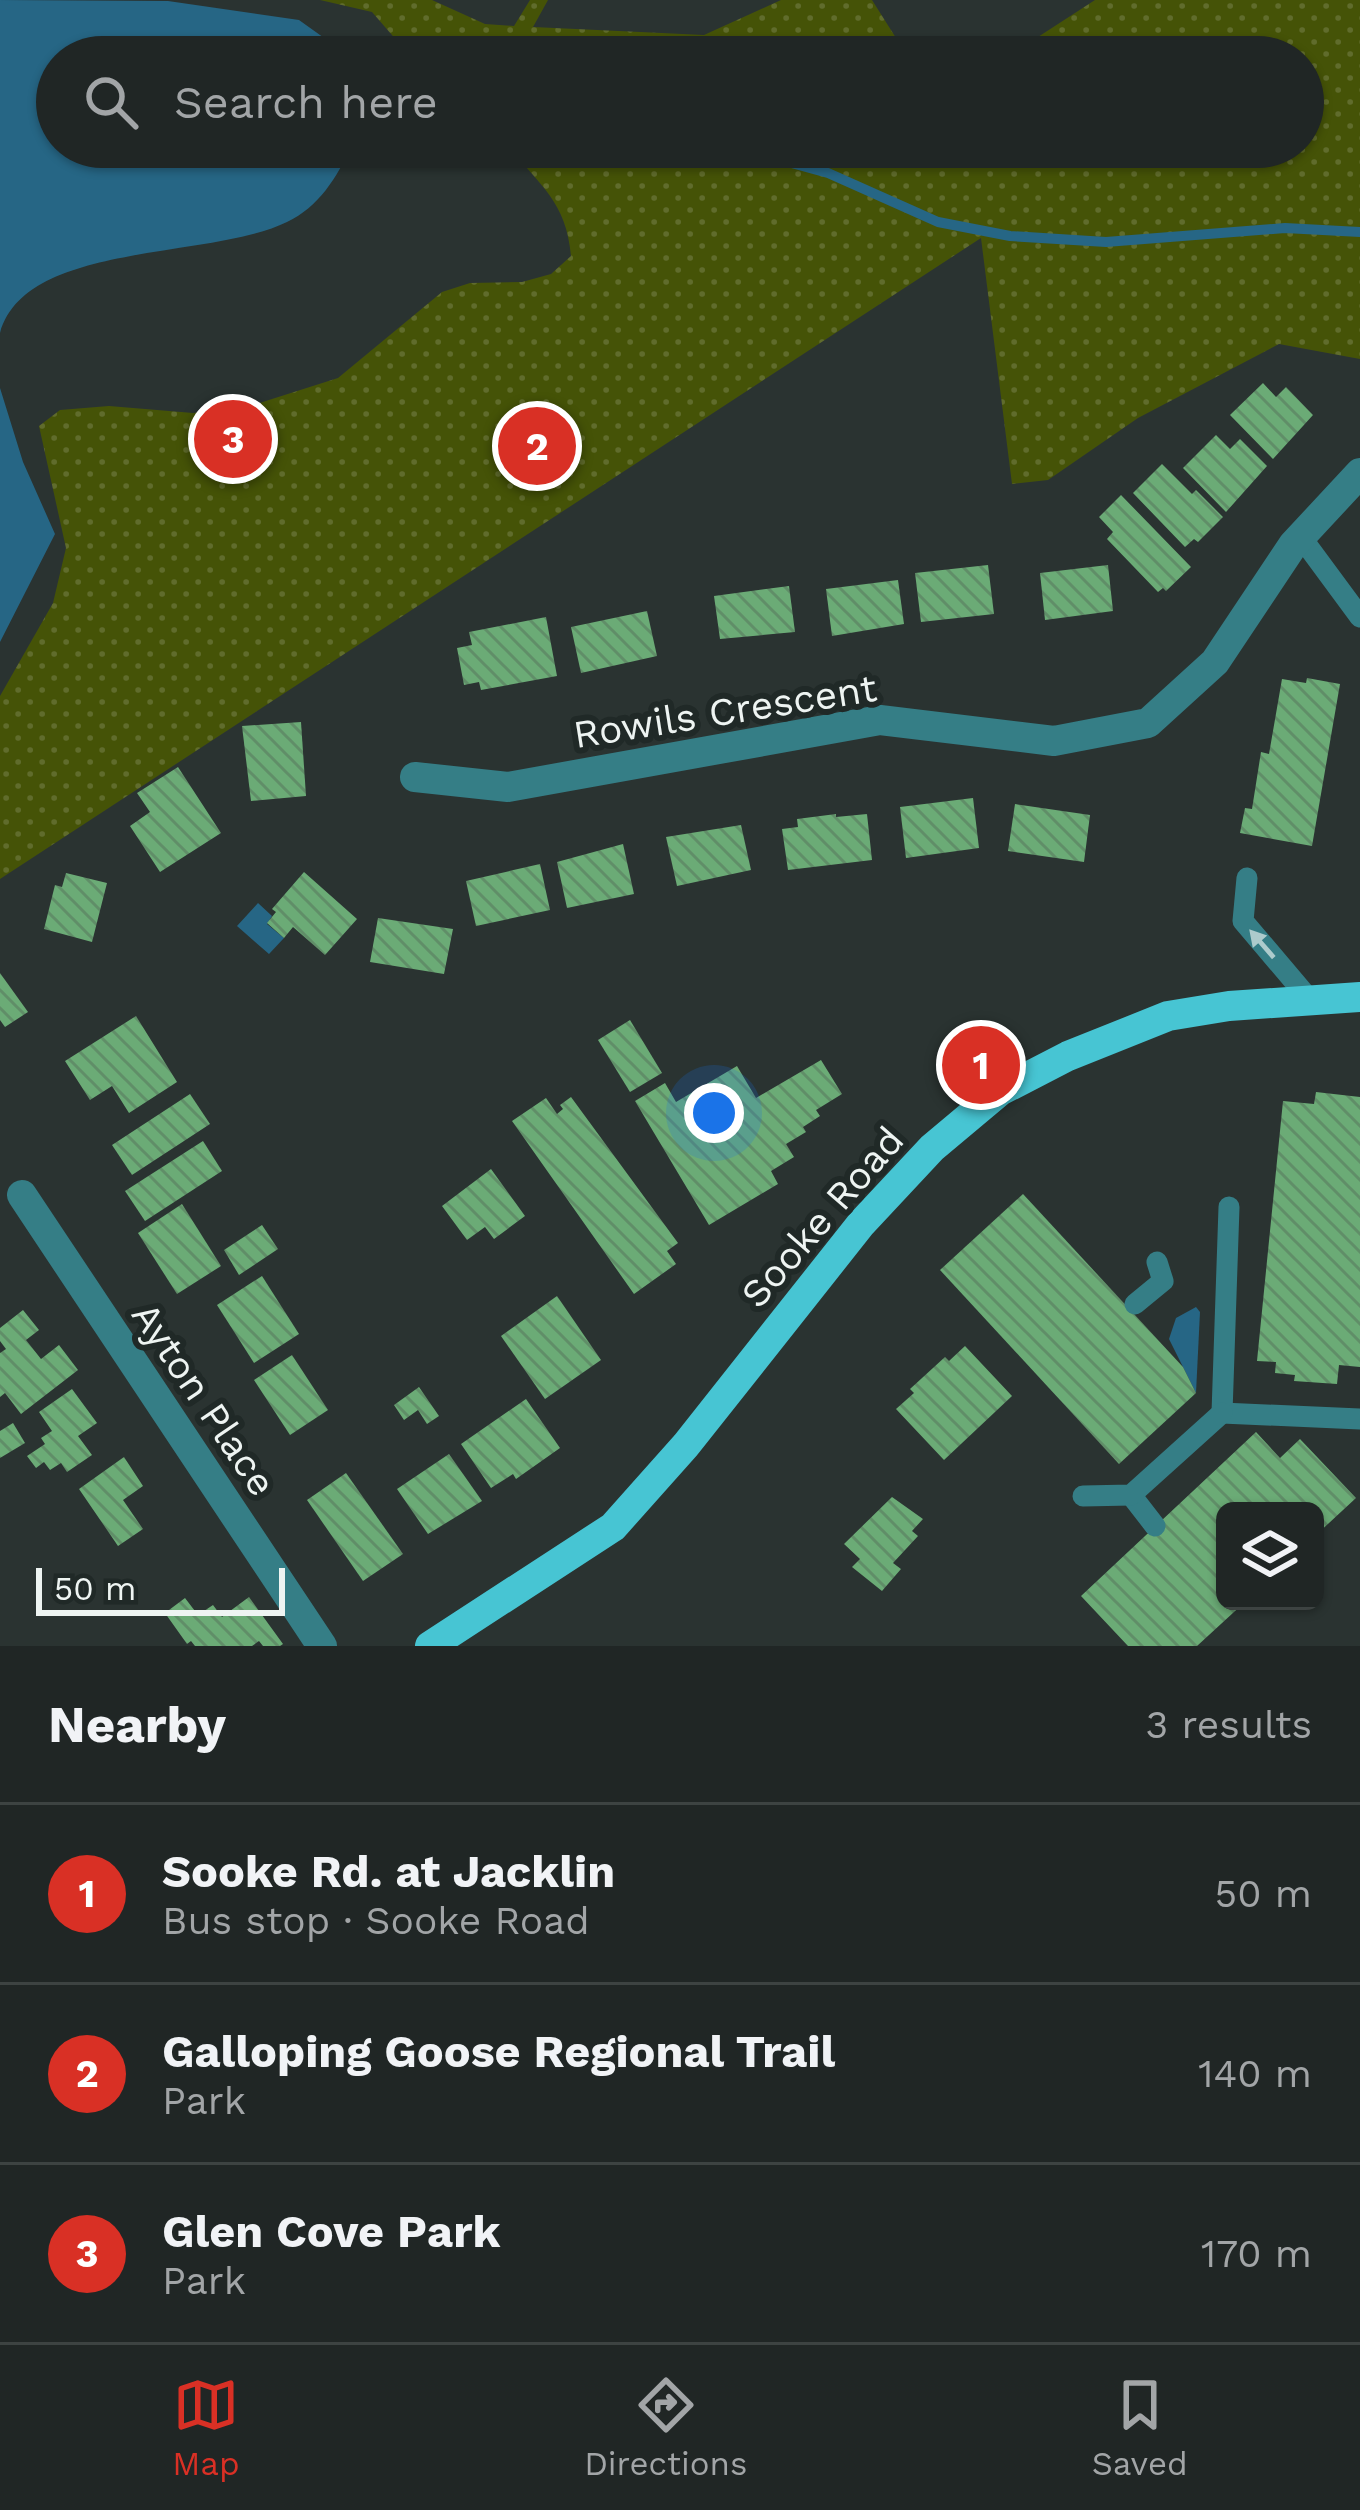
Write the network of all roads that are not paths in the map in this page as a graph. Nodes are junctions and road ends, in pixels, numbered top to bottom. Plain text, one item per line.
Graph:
1 (1360, 473) edge
2 (1301, 537) junction
3 (1360, 617) edge
4 (415, 777) dead end
5 (1247, 878) dead end
6 (1360, 997) edge
7 (1310, 1000) junction
8 (22, 1195) dead end
9 (1229, 1207) dead end
10 (1156, 1262) dead end
11 (1135, 1304) dead end
12 (1222, 1413) junction
13 (1360, 1419) edge
14 (1131, 1495) junction
15 (1083, 1496) dead end
16 (1155, 1526) dead end
17 (322, 1646) edge
18 (430, 1646) edge

1 - 2 street, Rowils Crescent
2 - 3 lane
2 - 4 street, Rowils Crescent
7 -> 5 lane
6 - 7 main road, Sooke Road
7 - 18 main road, Sooke Road
8 - 17 street, Ayton Place
9 - 12 lane
10 - 11 lane
12 - 13 lane
12 - 14 lane
14 - 15 lane
14 - 16 lane

